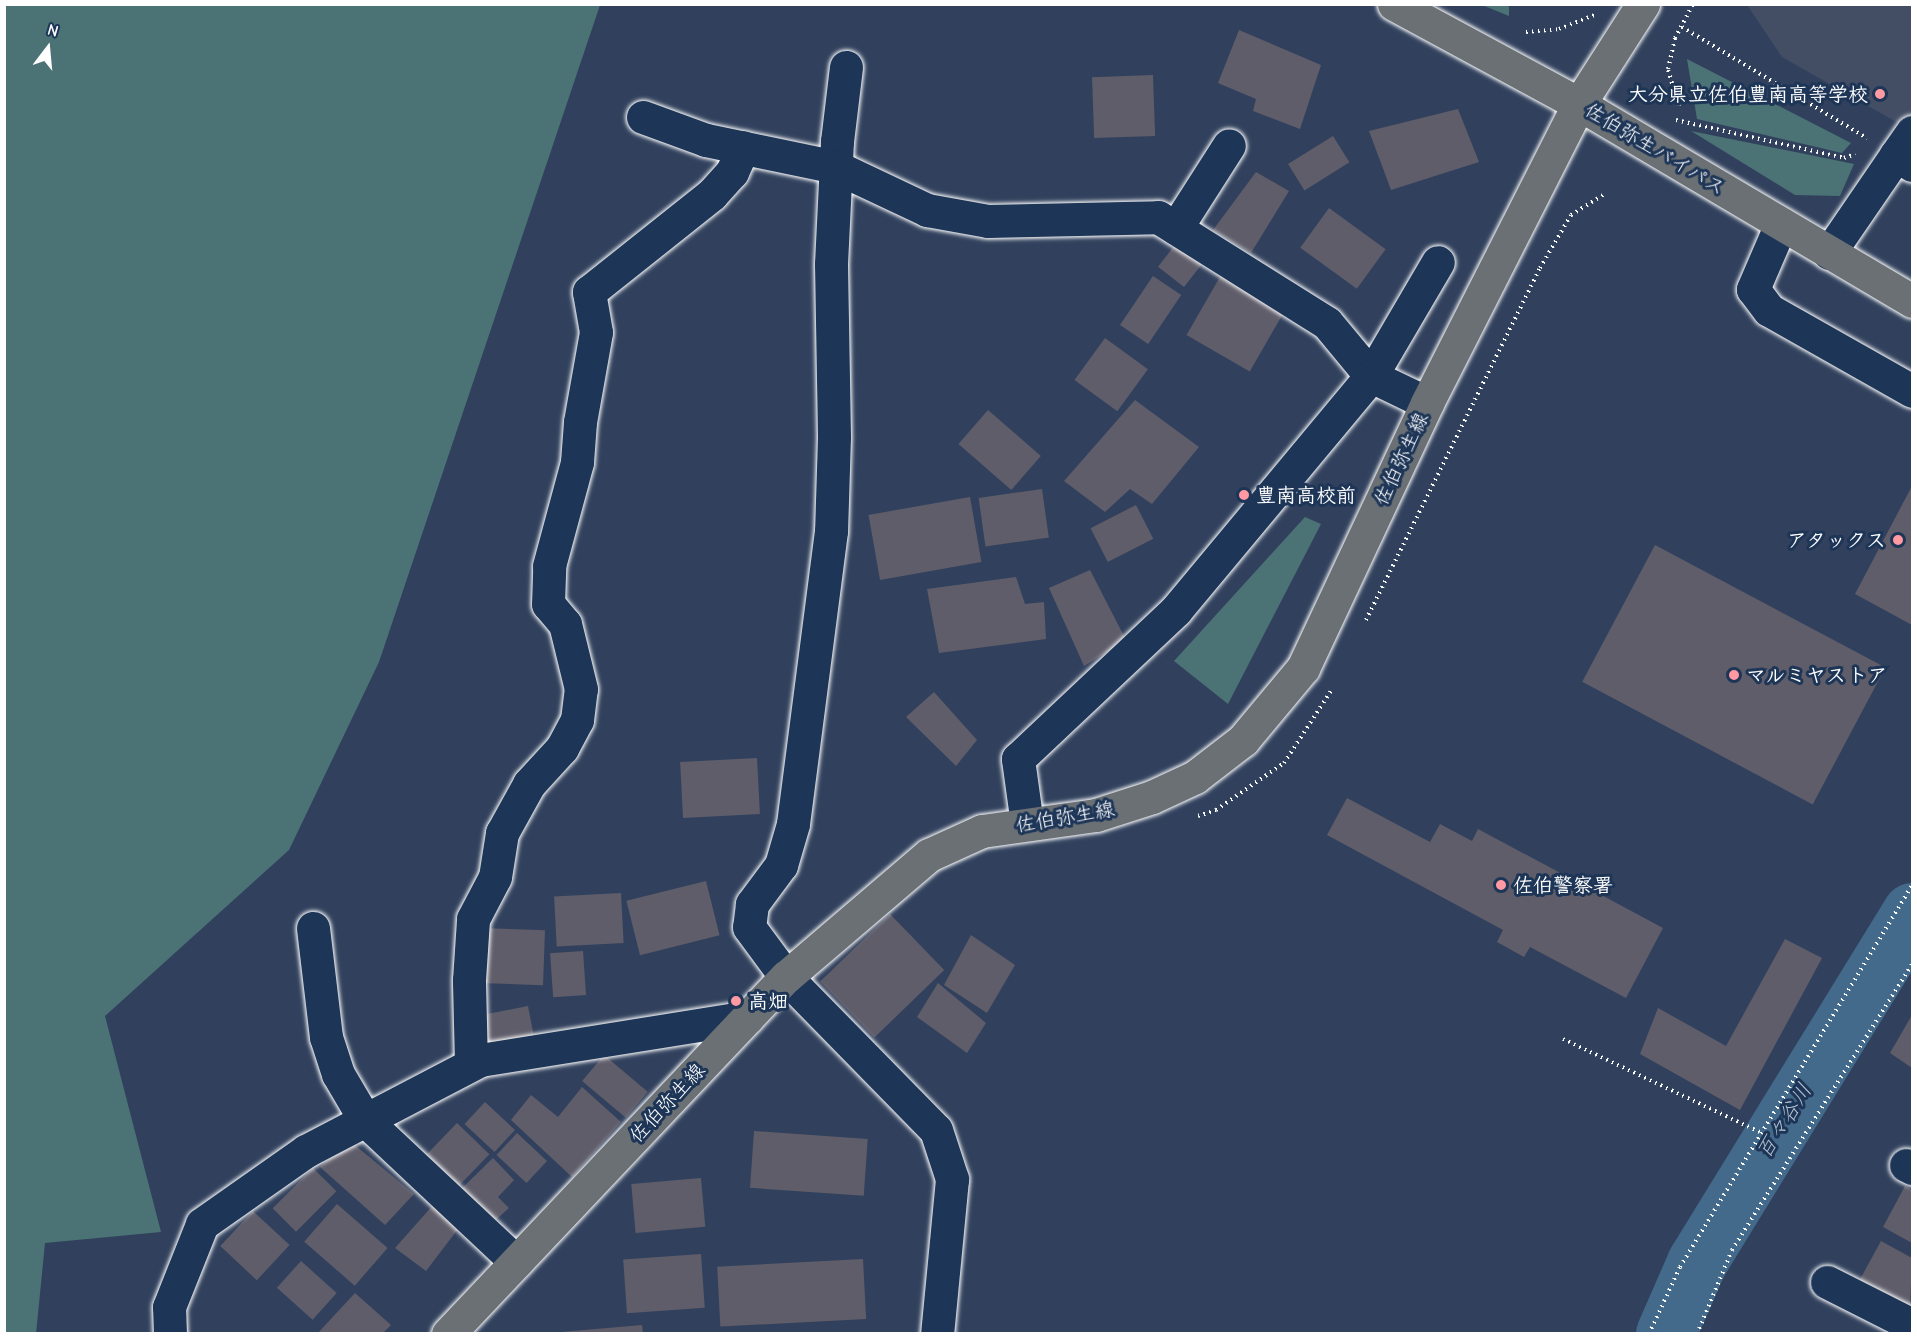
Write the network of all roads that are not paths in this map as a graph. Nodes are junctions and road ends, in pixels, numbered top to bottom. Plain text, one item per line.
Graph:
1 (1394, 4) edge
2 (1643, 4) edge
3 (846, 67) dead end
4 (1579, 104) junction
5 (643, 117) dead end
6 (1229, 145) dead end
7 (743, 147) junction
8 (1900, 150) edge
9 (836, 166) junction
10 (1781, 224) junction
11 (1176, 228) junction
12 (1829, 253) junction
13 (1438, 262) dead end
14 (1912, 302) edge
15 (1371, 376) junction
16 (1912, 391) edge
17 (1427, 403) junction
18 (1027, 824) junction
19 (312, 928) dead end
20 (786, 977) junction
21 (748, 1017) junction
22 (471, 1064) junction
23 (365, 1120) junction
24 (516, 1262) junction
25 (1827, 1282) dead end
26 (1912, 1325) edge
27 (170, 1334) edge
28 (448, 1334) edge
29 (937, 1334) edge

1 - 4 main road, 佐伯弥生バイパス
2 - 4 main road, 佐伯弥生線
3 - 9 street
4 - 10 main road, 佐伯弥生バイパス
4 - 17 main road, 佐伯弥生線
5 - 7 street
6 - 11 street
7 - 9 street
7 - 22 street
8 - 12 street
9 - 11 street
9 - 20 street
10 - 12 main road, 佐伯弥生バイパス
10 - 16 street
11 - 15 street
12 - 14 main road, 佐伯弥生バイパス
13 - 15 street
15 - 17 street
15 - 18 street
17 - 18 main road, 佐伯弥生線
18 - 20 main road, 佐伯弥生線
19 - 23 street
20 - 21 main road, 佐伯弥生線
20 - 29 street
21 - 22 street
21 - 24 main road, 佐伯弥生線
22 - 23 street
23 - 24 street
23 - 27 street
24 - 28 main road, 佐伯弥生線
25 - 26 street

